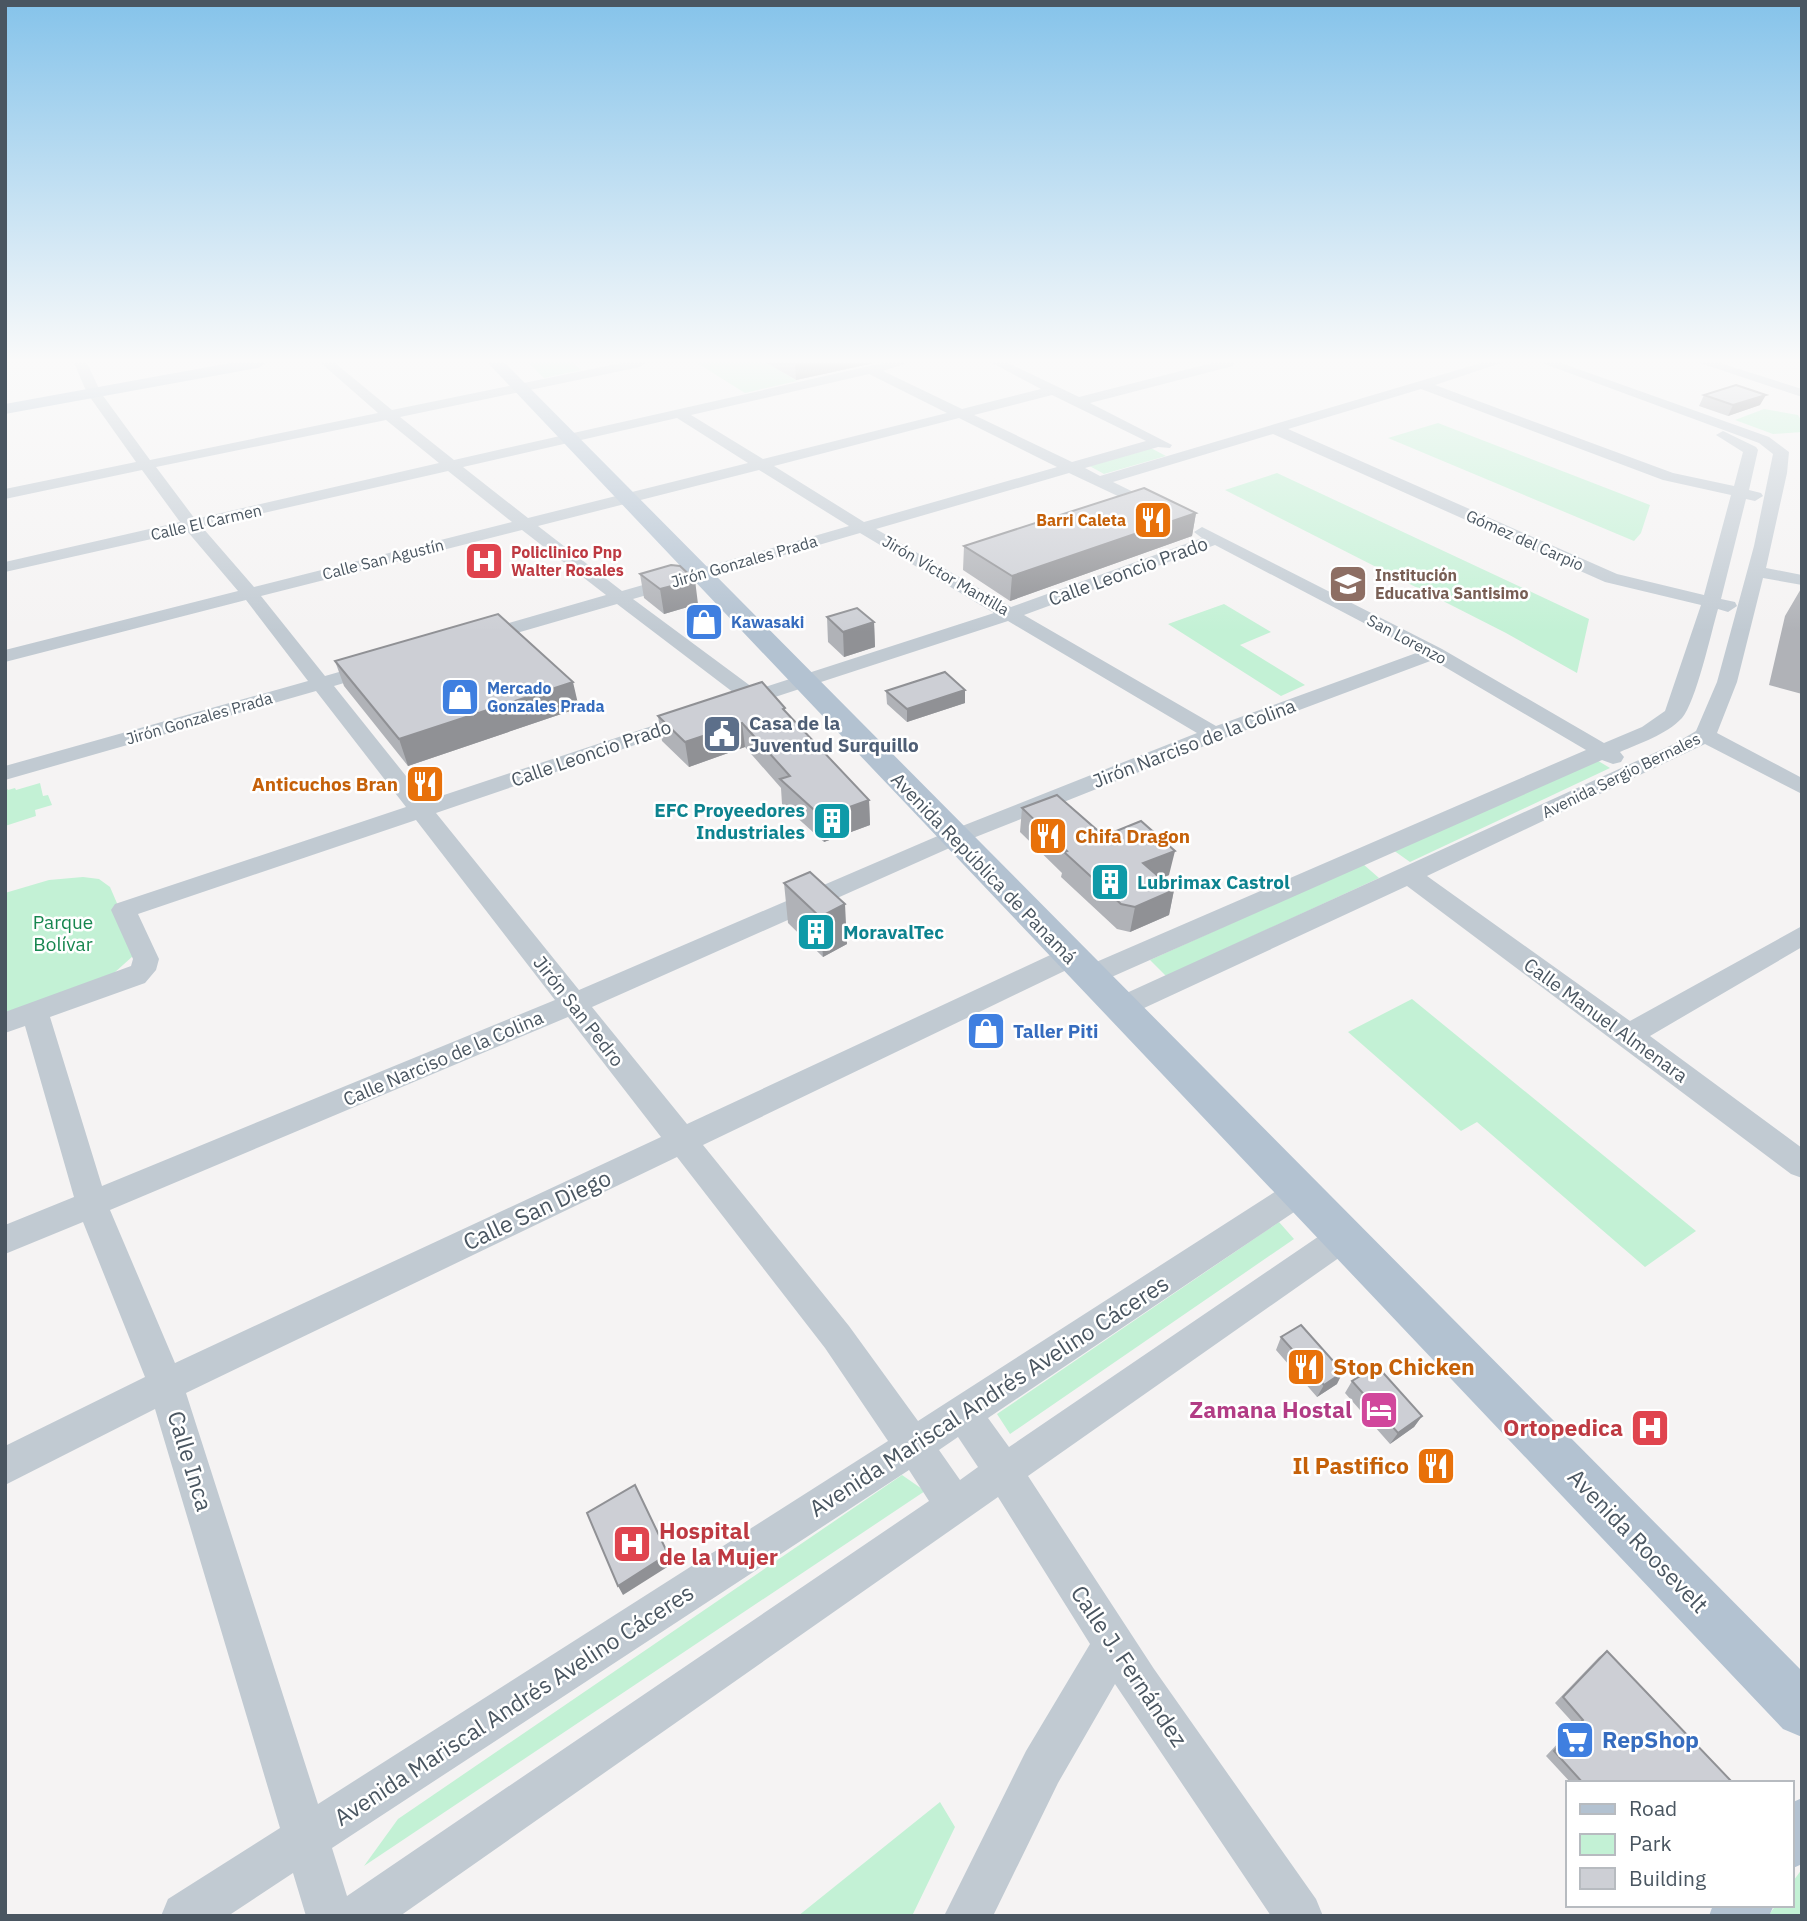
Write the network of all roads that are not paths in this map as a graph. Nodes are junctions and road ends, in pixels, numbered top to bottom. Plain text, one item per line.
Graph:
1 (137, 453) edge
2 (206, 453) edge
3 (435, 453) edge
4 (505, 453) edge
5 (585, 453) edge
6 (741, 453) edge
7 (808, 453) edge
8 (1039, 453) edge
9 (1122, 453) edge
10 (1180, 453) edge
11 (1193, 453) edge
12 (1328, 453) edge
13 (1604, 453) edge
14 (1750, 453) edge
15 (1781, 453) edge
16 (1185, 455) junction
17 (146, 465) junction
18 (450, 465) junction
19 (760, 465) junction
20 (1070, 467) junction
21 (1099, 481) junction
22 (1738, 492) junction
23 (5, 494) edge
24 (626, 497) junction
25 (1772, 499) junction
26 (523, 523) junction
27 (191, 526) junction
28 (860, 526) junction
29 (1216, 539) junction
30 (1727, 539) junction
31 (1763, 546) junction
32 (5, 568) edge
33 (1756, 571) junction
34 (699, 574) junction
35 (1802, 580) edge
36 (250, 594) junction
37 (617, 597) junction
38 (1711, 603) junction
39 (1746, 611) junction
40 (1012, 613) junction
41 (465, 642) edge
42 (1434, 653) junction
43 (5, 656) edge
44 (386, 664) edge
45 (1690, 672) junction
46 (803, 681) junction
47 (1727, 682) junction
48 (319, 684) junction
49 (753, 698) junction
50 (1214, 734) junction
51 (1705, 735) junction
52 (1602, 750) junction
53 (1636, 770) junction
54 (5, 773) edge
55 (1802, 787) edge
56 (421, 812) junction
57 (955, 837) junction
58 (1410, 876) junction
59 (1797, 944) edge
60 (1079, 967) junction
61 (573, 1004) junction
62 (1119, 1008) junction
63 (35, 1012) junction
64 (5, 1023) edge
65 (1629, 1035) junction
66 (682, 1141) junction
67 (1802, 1165) edge
68 (1298, 1193) junction
69 (92, 1204) junction
70 (1342, 1238) junction
71 (5, 1240) edge
72 (166, 1385) junction
73 (963, 1413) junction
74 (913, 1446) junction
75 (5, 1466) edge
76 (1004, 1472) junction
77 (955, 1505) junction
78 (1112, 1643) junction
79 (1139, 1684) junction
80 (1080, 1700) junction
81 (1802, 1710) edge
82 (308, 1838) junction
83 (185, 1916) edge
84 (330, 1916) edge
85 (359, 1916) edge
86 (968, 1916) edge
87 (1299, 1916) edge

1 - 17 street
2 - 17 street
3 - 18 street
4 - 18 street, Calle El Carmen
5 - 24 main road, Avenida República de Panamá
6 - 19 street, Jirón Víctor Mantilla
7 - 19 street, Calle San Agustín
8 - 20 street, San Lorenzo
9 - 20 street, Jirón Gonzales Prada
10 - 16 street
11 - 16 street
12 - 38 street, Gómez del Carpio
13 - 22 street
14 - 22 street, Avenida Sergio Bernales
15 - 25 street, Avenida Sergio Bernales
16 - 21 street
17 - 23 street
17 - 27 street
18 - 26 street
18 - 27 street, Calle El Carmen
19 - 24 street, Calle San Agustín
19 - 28 street, Jirón Víctor Mantilla
20 - 21 street, San Lorenzo
20 - 28 street, Jirón Gonzales Prada
21 - 29 street, San Lorenzo
22 - 25 street
22 - 30 street, Avenida Sergio Bernales
24 - 26 street, Calle San Agustín
24 - 34 main road, Avenida República de Panamá
25 - 31 street, Avenida Sergio Bernales
26 - 36 street, Calle San Agustín
26 - 37 street
27 - 32 street, Calle El Carmen
27 - 36 street, Jirón San Pedro
28 - 34 street, Jirón Gonzales Prada
28 - 40 street, Jirón Víctor Mantilla
29 - 40 street, Calle Leoncio Prado
29 - 42 street, San Lorenzo
30 - 31 street
30 - 38 street, Avenida Sergio Bernales
31 - 33 street, Avenida Sergio Bernales
33 - 35 street
33 - 39 street, Avenida Sergio Bernales
34 - 37 street, Jirón Gonzales Prada
34 - 46 main road, Avenida República de Panamá
36 - 43 street, Calle San Agustín
36 - 48 street, Jirón San Pedro
37 - 41 street, Jirón Gonzales Prada
37 - 49 street
38 - 39 street, Gómez del Carpio
38 - 45 street, Avenida Sergio Bernales
39 - 47 street, Avenida Sergio Bernales
40 - 46 street, Calle Leoncio Prado
40 - 50 street, Jirón Víctor Mantilla
42 - 50 street, Jirón Narciso de la Colina
42 - 52 street, San Lorenzo
44 - 48 street, Jirón Gonzales Prada
45 - 47 street
45 - 52 street, Avenida Sergio Bernales
46 - 49 street, Calle Leoncio Prado
46 - 57 main road, Avenida República de Panamá
47 - 51 street, Avenida Sergio Bernales
48 - 54 street, Jirón Gonzales Prada
48 - 56 street, Jirón San Pedro
49 - 56 street, Calle Leoncio Prado
50 - 57 street, Jirón Narciso de la Colina
51 - 53 street, Avenida Sergio Bernales
51 - 55 street
52 - 53 street, San Lorenzo
52 - 60 street, Avenida Sergio Bernales
53 - 58 street, Avenida Sergio Bernales
56 - 61 street, Jirón San Pedro
56 - 63 street, Calle Leoncio Prado
57 - 60 main road, Avenida República de Panamá
57 - 61 street, Calle Narciso de la Colina
58 - 62 street, Avenida Sergio Bernales
58 - 65 street, Calle Manuel Almenara
59 - 65 street
60 - 62 main road, Avenida República de Panamá
60 - 66 street, Calle San Diego
61 - 66 street, Jirón San Pedro
61 - 69 street, Calle Narciso de la Colina
62 - 68 main road, Avenida República de Panamá
63 - 64 street
63 - 69 street, Calle Inca
65 - 67 street, Calle Manuel Almenara
66 - 72 street, Calle San Diego
66 - 74 street, Jirón San Pedro
68 - 70 main road, Avenida Roosevelt
68 - 73 street, Avenida Mariscal Andrés Avelino Cáceres
69 - 71 street, Calle Narciso de la Colina
69 - 72 street, Calle Inca
70 - 76 street
70 - 81 main road, Avenida Roosevelt
72 - 75 street, Calle San Diego
72 - 82 street, Calle Inca
73 - 74 street, Avenida Mariscal Andrés Avelino Cáceres
73 - 76 street, Calle J. Fernández
74 - 77 street, Jirón San Pedro
74 - 82 street, Avenida Mariscal Andrés Avelino Cáceres
76 - 77 street
76 - 78 street, Calle J. Fernández
77 - 85 street
78 - 79 street, Calle J. Fernández
78 - 80 street
79 - 80 street
79 - 87 street, Calle J. Fernández
80 - 86 street
82 - 83 street, Avenida Mariscal Andrés Avelino Cáceres
82 - 84 street, Calle Inca

